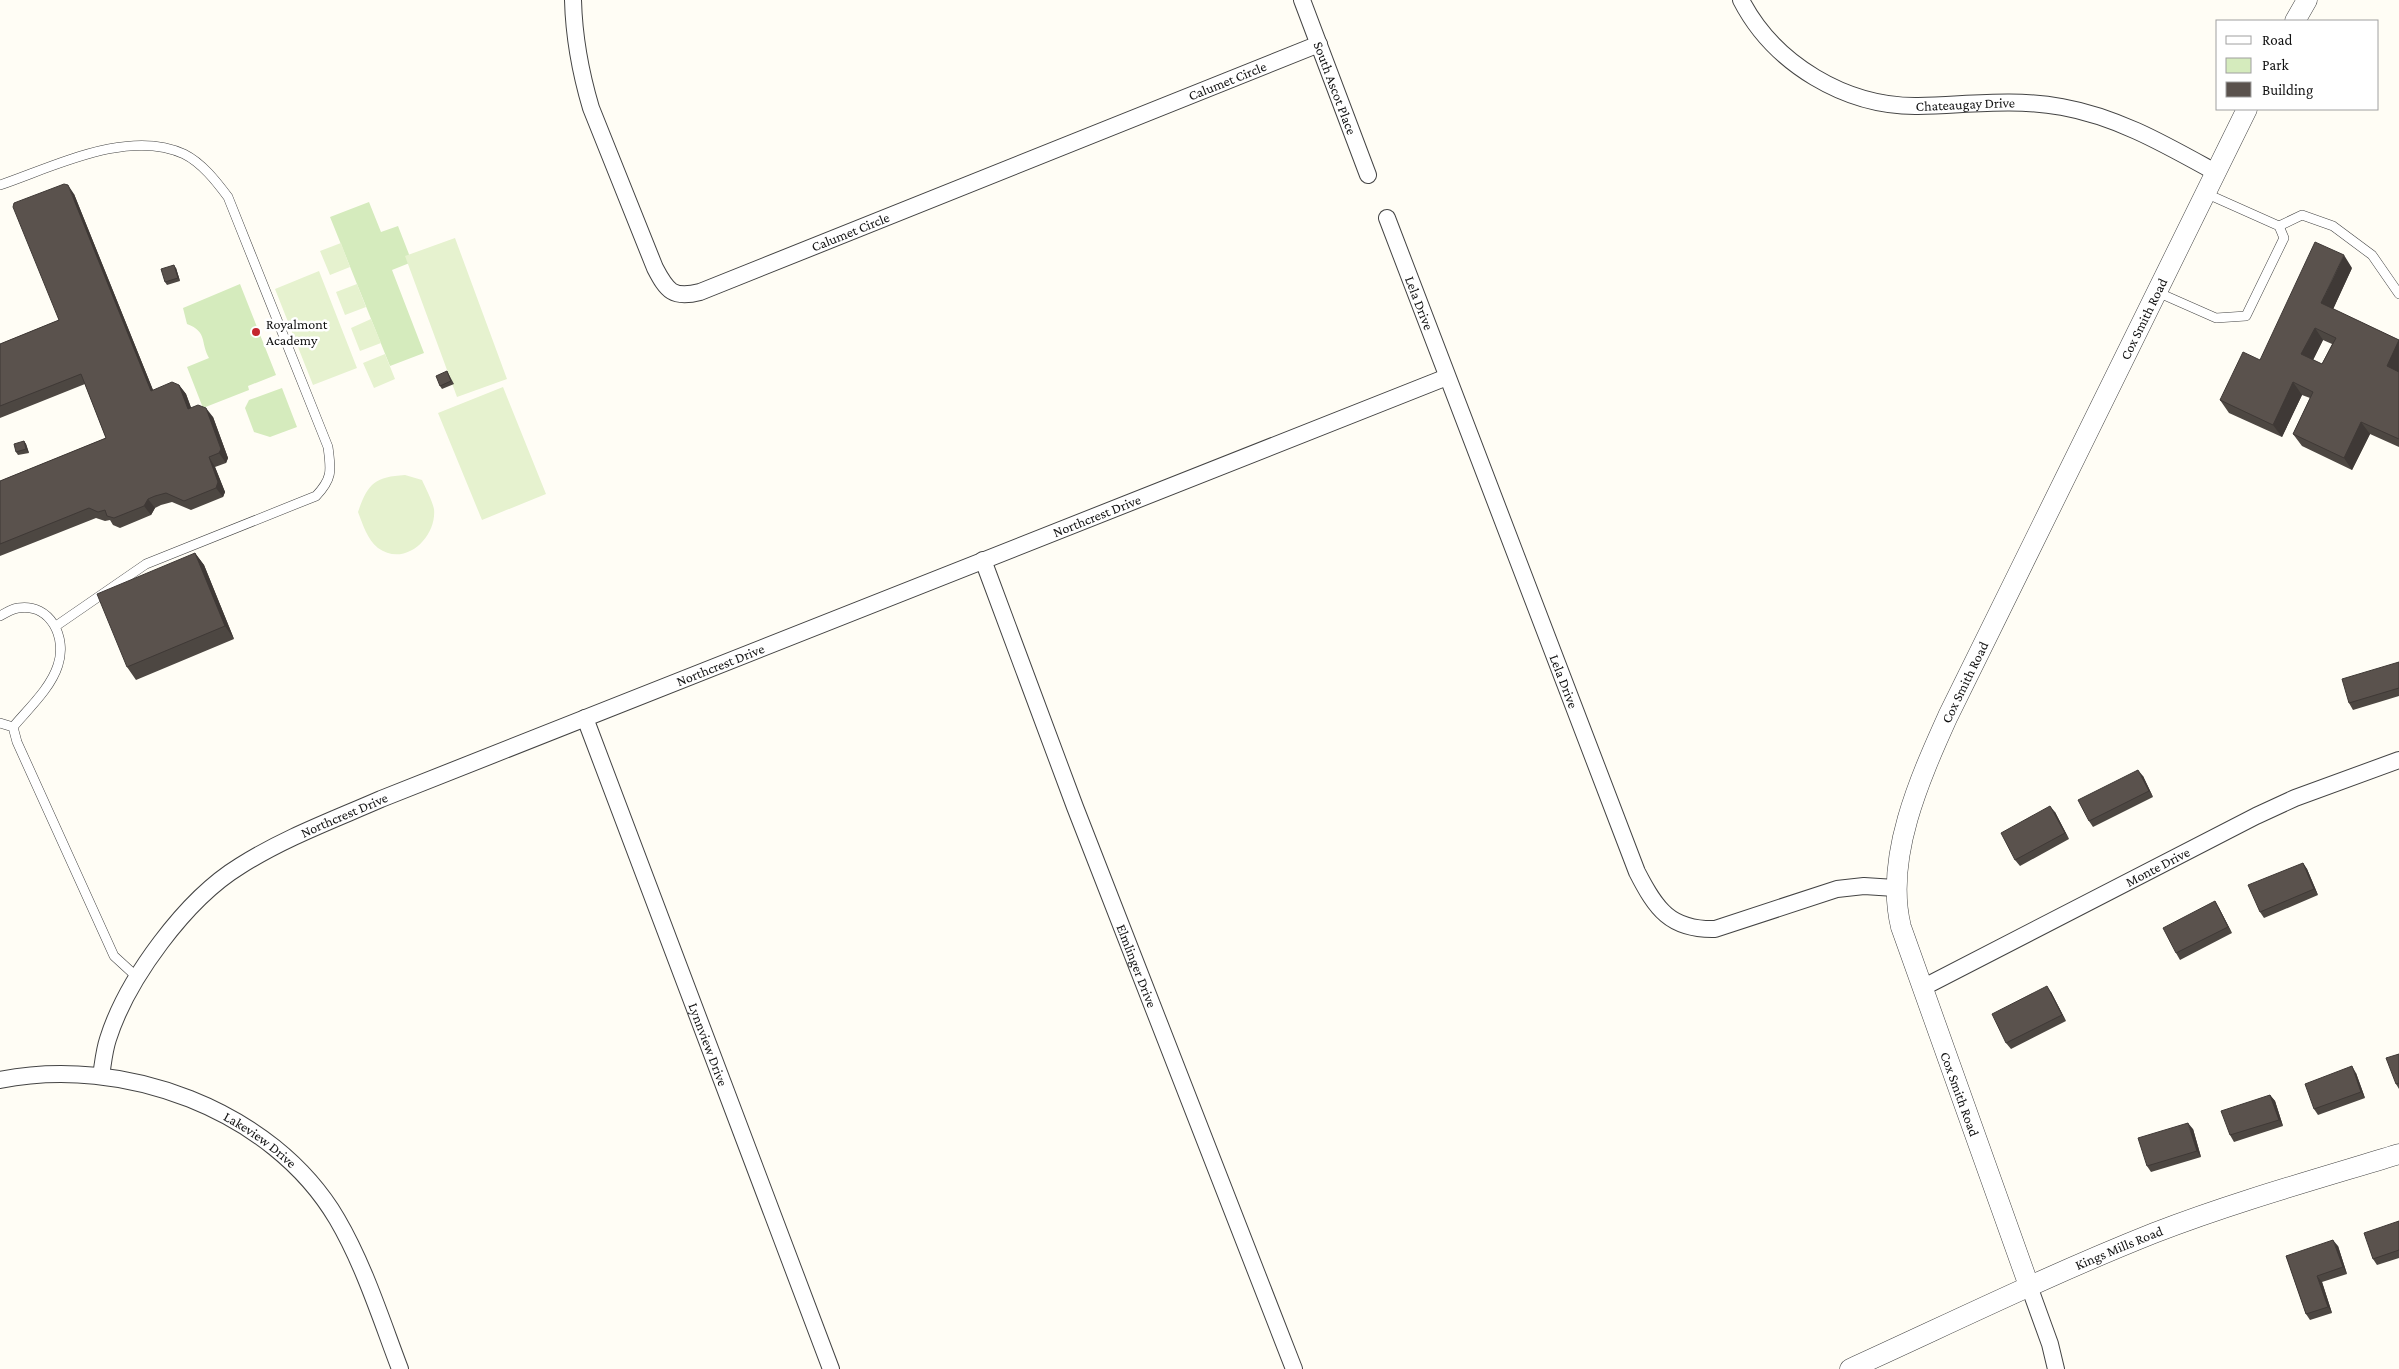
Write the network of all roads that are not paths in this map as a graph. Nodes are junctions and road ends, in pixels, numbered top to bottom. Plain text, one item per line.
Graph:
1 (573, 0) edge
2 (1302, 0) edge
3 (1741, 0) edge
4 (2307, 0) edge
5 (2296, 20) edge
6 (1319, 44) junction
7 (2246, 110) edge
8 (2215, 172) junction
9 (1368, 175) dead end
10 (0, 185) edge
11 (2205, 193) junction
12 (1387, 218) dead end
13 (2279, 226) junction
14 (2156, 292) junction
15 (2399, 294) edge
16 (1447, 377) junction
17 (983, 560) junction
18 (0, 616) edge
19 (56, 626) junction
20 (585, 718) junction
21 (0, 723) edge
22 (13, 727) junction
23 (2399, 760) edge
24 (1895, 888) junction
25 (138, 978) junction
26 (1922, 988) junction
27 (100, 1076) junction
28 (0, 1080) edge
29 (2399, 1154) edge
30 (2028, 1286) junction
31 (400, 1369) edge
32 (831, 1369) edge
33 (1294, 1369) edge
34 (1850, 1369) edge
35 (2056, 1369) edge

1 - 6 street, Calumet Circle
2 - 6 street, South Ascot Place
3 - 8 street, Chateaugay Drive
4 - 5 street
6 - 9 street, South Ascot Place
7 - 8 street, Cox Smith Road
8 - 11 street, Cox Smith Road
10 - 19 lane
11 - 13 lane
11 - 14 street, Cox Smith Road
12 - 16 street, Lela Drive
13 - 14 lane
13 - 15 lane
14 - 24 street, Cox Smith Road
16 - 17 street, Northcrest Drive
16 - 24 street, Lela Drive
17 - 20 street, Northcrest Drive
17 - 33 street, Elmlinger Drive
18 - 19 lane
19 - 22 lane
20 - 25 street, Northcrest Drive
20 - 32 street, Lynnview Drive
21 - 22 lane
22 - 25 lane
23 - 26 street, Monte Drive
24 - 26 street, Cox Smith Road
25 - 27 street, Northcrest Drive
26 - 30 street, Cox Smith Road
27 - 28 street, Lakeview Drive
27 - 31 street, Lakeview Drive
29 - 30 street, Kings Mills Road
30 - 34 street, Kings Mills Road
30 - 35 street

